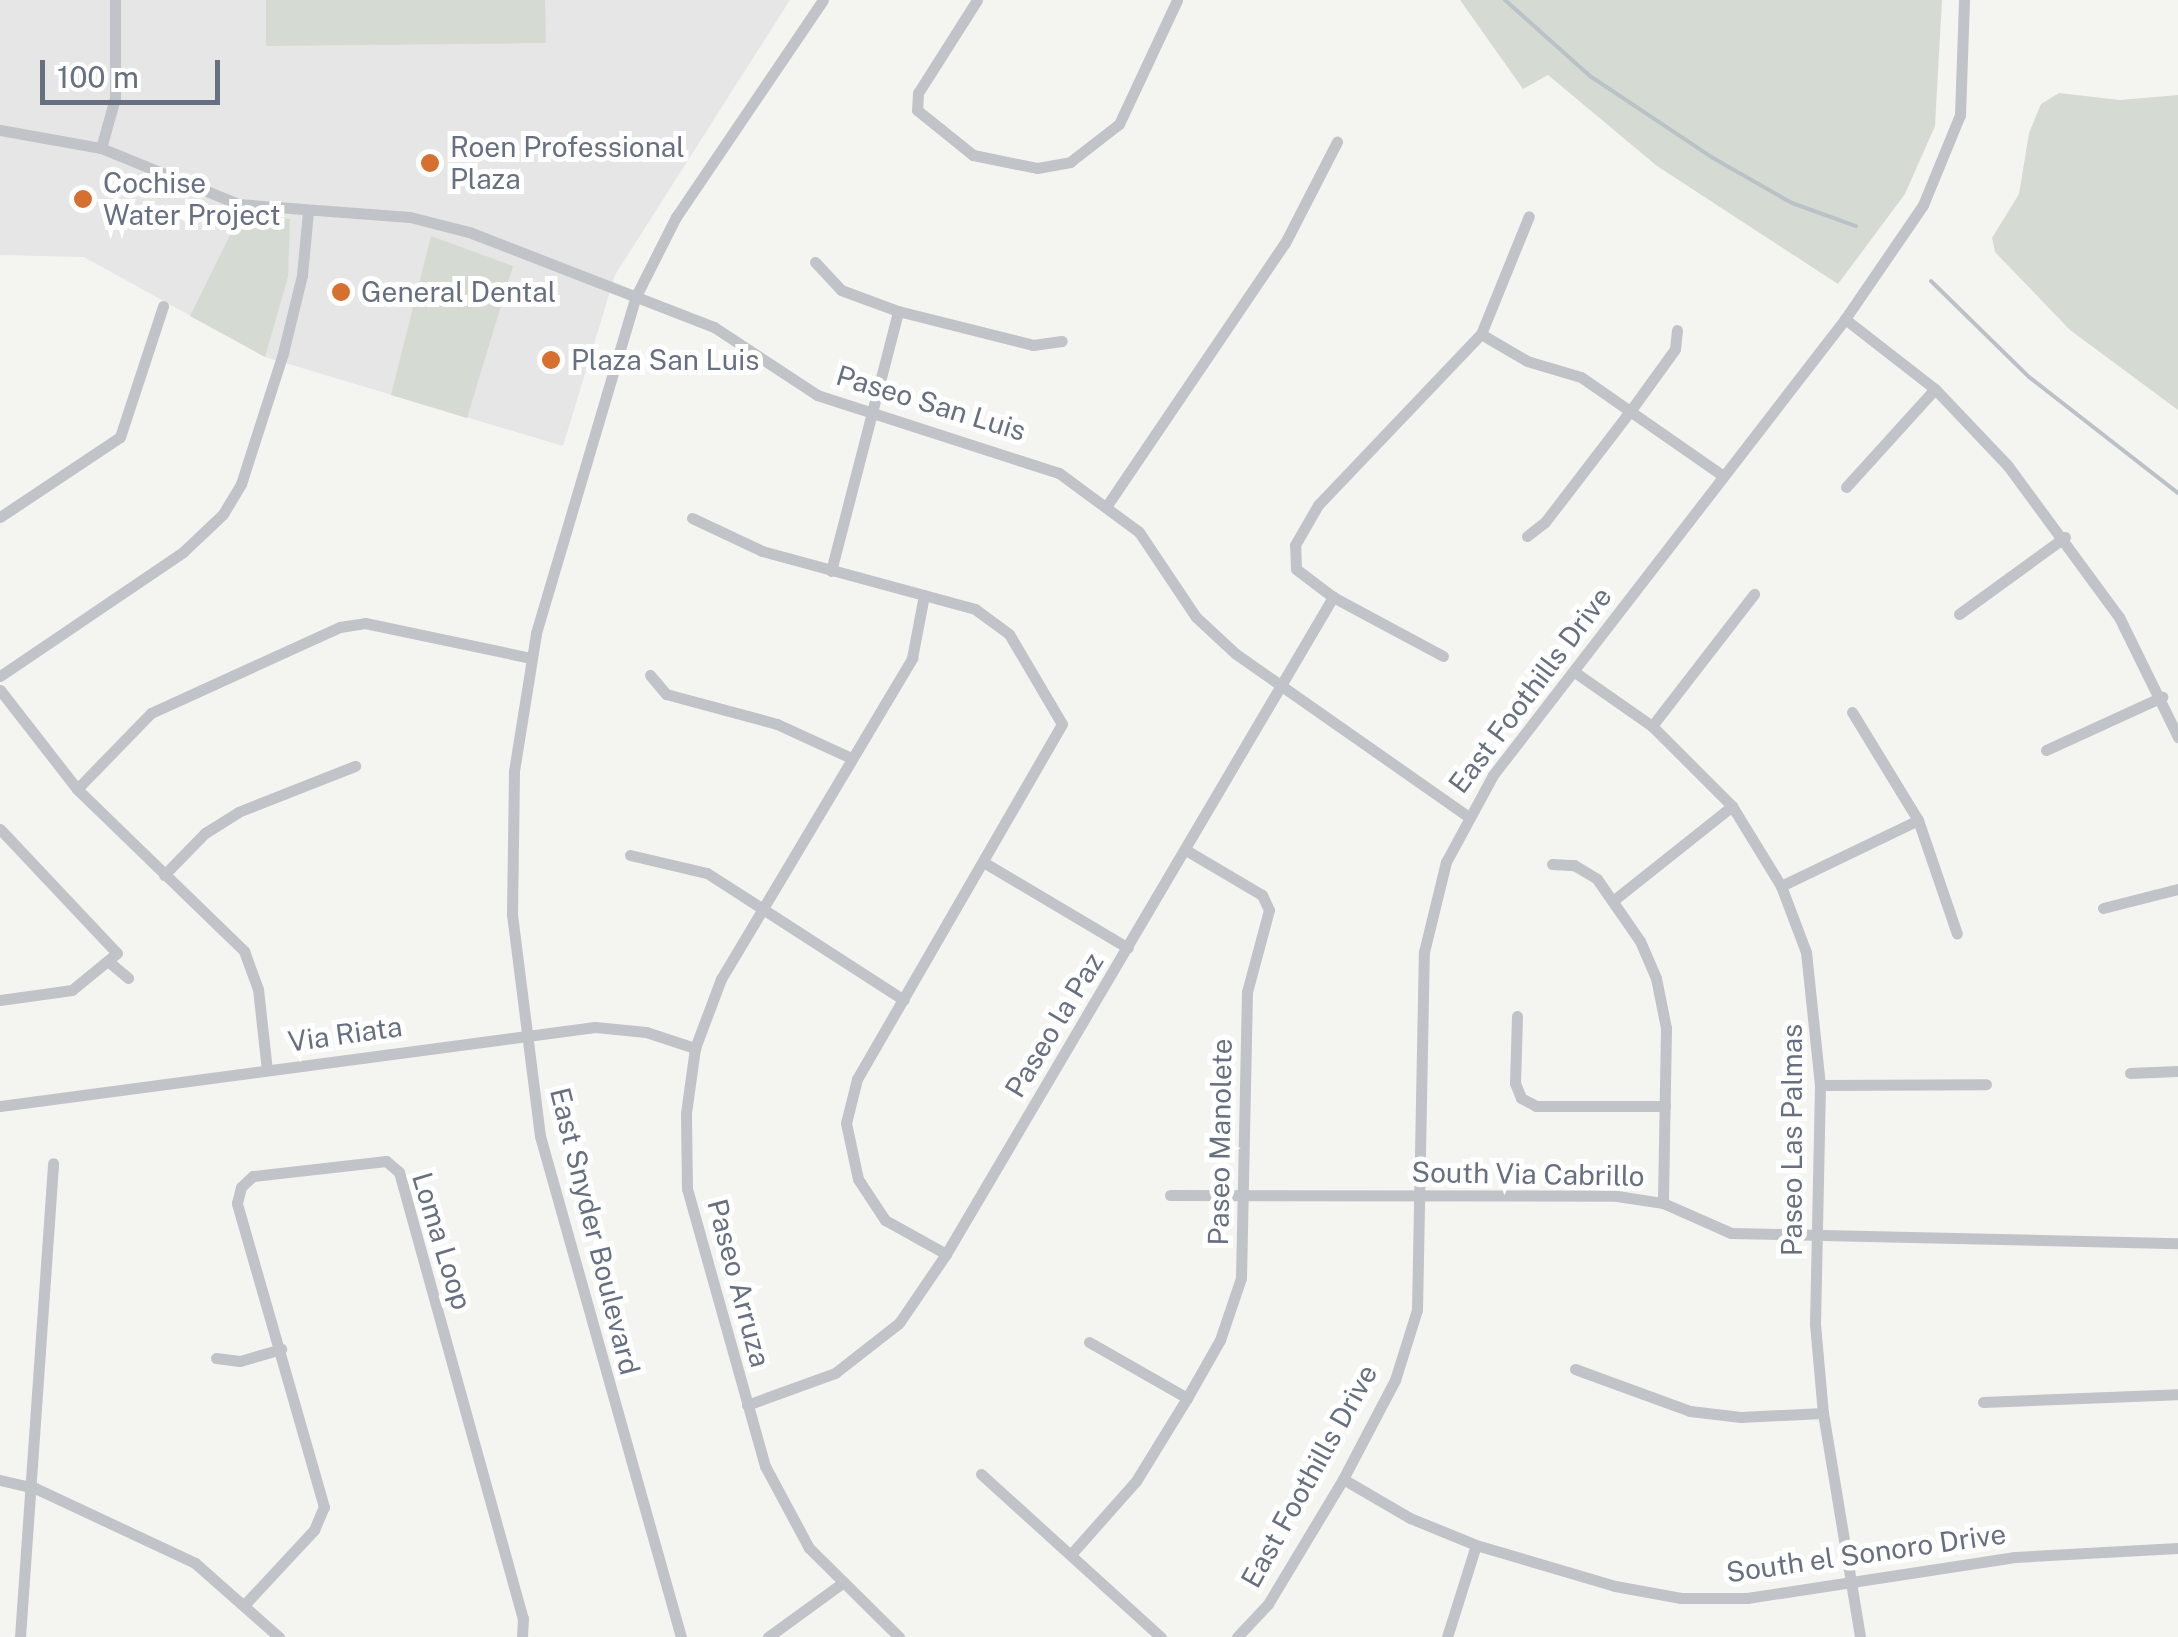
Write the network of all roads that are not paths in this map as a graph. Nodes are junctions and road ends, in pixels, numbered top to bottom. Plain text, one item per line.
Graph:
1 (115, 0) edge
2 (823, 0) edge
3 (977, 0) edge
4 (1177, 0) edge
5 (1964, 0) edge
6 (0, 130) edge
7 (1337, 142) dead end
8 (101, 148) junction
9 (308, 211) junction
10 (1529, 216) dead end
11 (814, 262) dead end
12 (635, 298) junction
13 (163, 306) dead end
14 (898, 311) junction
15 (1845, 319) junction
16 (1677, 330) dead end
17 (1481, 334) junction
18 (1062, 341) dead end
19 (1936, 388) junction
20 (875, 408) junction
21 (1631, 410) junction
22 (1722, 476) junction
23 (1846, 488) dead end
24 (1108, 504) junction
25 (0, 517) edge
26 (692, 518) dead end
27 (1527, 536) dead end
28 (2064, 537) junction
29 (831, 572) junction
30 (1754, 594) dead end
31 (924, 595) junction
32 (1333, 597) junction
33 (1959, 614) dead end
34 (1443, 656) dead end
35 (532, 658) junction
36 (1576, 672) junction
37 (650, 675) dead end
38 (0, 676) edge
39 (1282, 687) junction
40 (0, 690) edge
41 (2162, 697) junction
42 (1852, 712) dead end
43 (1652, 726) junction
44 (2178, 738) edge
45 (2046, 750) dead end
46 (851, 758) junction
47 (355, 766) dead end
48 (76, 789) junction
49 (1732, 806) junction
50 (1466, 816) junction
51 (1918, 820) junction
52 (1, 831) edge
53 (1186, 850) junction
54 (630, 854) dead end
55 (986, 862) junction
56 (1552, 864) dead end
57 (164, 876) junction
58 (1781, 886) junction
59 (2178, 889) edge
60 (1614, 900) junction
61 (760, 905) junction
62 (2103, 908) dead end
63 (1958, 934) dead end
64 (1128, 948) junction
65 (110, 962) junction
66 (128, 978) dead end
67 (0, 1000) edge
68 (904, 1000) junction
69 (1517, 1016) dead end
70 (524, 1034) junction
71 (695, 1048) junction
72 (267, 1070) junction
73 (2178, 1072) edge
74 (2130, 1073) dead end
75 (1986, 1084) dead end
76 (1820, 1086) junction
77 (0, 1106) edge
78 (1666, 1106) junction
79 (53, 1163) dead end
80 (1170, 1195) dead end
81 (1248, 1195) junction
82 (1424, 1196) junction
83 (1663, 1202) junction
84 (1817, 1238) junction
85 (2178, 1242) edge
86 (946, 1254) junction
87 (1089, 1342) dead end
88 (281, 1349) junction
89 (216, 1358) dead end
90 (1574, 1369) dead end
91 (2178, 1394) edge
92 (1187, 1398) junction
93 (1983, 1402) dead end
94 (747, 1404) junction
95 (1823, 1413) junction
96 (982, 1474) dead end
97 (1343, 1479) junction
98 (0, 1480) edge
99 (36, 1488) junction
100 (1476, 1545) junction
101 (2178, 1548) edge
102 (1073, 1552) junction
103 (840, 1584) junction
104 (1851, 1585) junction
105 (246, 1603) junction
106 (20, 1637) edge
107 (280, 1637) edge
108 (522, 1637) edge
109 (681, 1637) edge
110 (768, 1637) edge
111 (899, 1637) edge
112 (1161, 1637) edge
113 (1237, 1637) edge
114 (1447, 1637) edge
115 (1860, 1637) edge

1 - 8 street
2 - 12 street, East Snyder Boulevard
3 - 4 street
5 - 15 street, East Foothills Drive
6 - 8 street, Paseo San Luis
7 - 24 street
8 - 9 street, Paseo San Luis
9 - 12 street, Paseo San Luis
9 - 38 street
10 - 17 street
11 - 14 street
12 - 20 street, Paseo San Luis
12 - 35 street, East Snyder Boulevard
13 - 25 street
14 - 18 street
14 - 20 street
15 - 19 street
15 - 22 street, East Foothills Drive
16 - 21 street
17 - 21 street
17 - 32 street
19 - 23 street
19 - 28 street
20 - 24 street, Paseo San Luis
20 - 29 street
21 - 22 street
21 - 27 street
22 - 36 street, East Foothills Drive
24 - 39 street, Paseo San Luis
26 - 29 street
28 - 33 street
28 - 41 street
29 - 31 street
30 - 43 street
31 - 46 street, Paseo Arruza
31 - 55 street
32 - 34 street
32 - 39 street, Paseo la Paz
35 - 48 street
35 - 70 street, East Snyder Boulevard
36 - 43 street, Paseo Las Palmas
36 - 50 street, East Foothills Drive
37 - 46 street
39 - 50 street, Paseo San Luis
39 - 53 street, Paseo la Paz
40 - 48 street
41 - 44 street
41 - 45 street
42 - 51 street
43 - 49 street, Paseo Las Palmas
46 - 61 street, Paseo Arruza
47 - 57 street
48 - 57 street
49 - 58 street, Paseo Las Palmas
49 - 60 street
50 - 82 street, East Foothills Drive
51 - 58 street
51 - 63 street
52 - 65 street
53 - 64 street, Paseo la Paz
53 - 81 street, Paseo Manolete
54 - 61 street
55 - 64 street
55 - 68 street
56 - 60 street
57 - 72 street
58 - 76 street, Paseo Las Palmas
59 - 62 street
60 - 78 street
61 - 68 street
61 - 71 street, Paseo Arruza
64 - 86 street, Paseo la Paz
65 - 66 street
65 - 67 street
68 - 86 street
69 - 78 street
70 - 71 street, Via Riata
70 - 72 street, Via Riata
70 - 109 street, East Snyder Boulevard
71 - 94 street, Paseo Arruza
72 - 77 street, Via Riata
73 - 74 street
75 - 76 street
76 - 84 street, Paseo Las Palmas
78 - 83 street
79 - 99 street
80 - 81 street, South Via Cabrillo
81 - 82 street, South Via Cabrillo
81 - 92 street, Paseo Manolete
82 - 83 street, South Via Cabrillo
82 - 97 street, East Foothills Drive
83 - 84 street, South Via Cabrillo
84 - 85 street, South Via Cabrillo
84 - 95 street, Paseo Las Palmas
86 - 94 street, Paseo la Paz
87 - 92 street
88 - 89 street
88 - 105 street, Loma Loop
88 - 108 street, Loma Loop
90 - 95 street
91 - 93 street
92 - 102 street, Paseo Manolete
94 - 103 street, Paseo Arruza
95 - 104 street, Paseo Las Palmas
96 - 102 street
97 - 100 street, South el Sonoro Drive
97 - 113 street, East Foothills Drive
98 - 99 street
99 - 105 street
99 - 106 street
100 - 104 street, South el Sonoro Drive
100 - 114 street
101 - 104 street, South el Sonoro Drive
102 - 112 street
103 - 110 street
103 - 111 street, Paseo Arruza
104 - 115 street, Paseo Las Palmas
105 - 107 street

